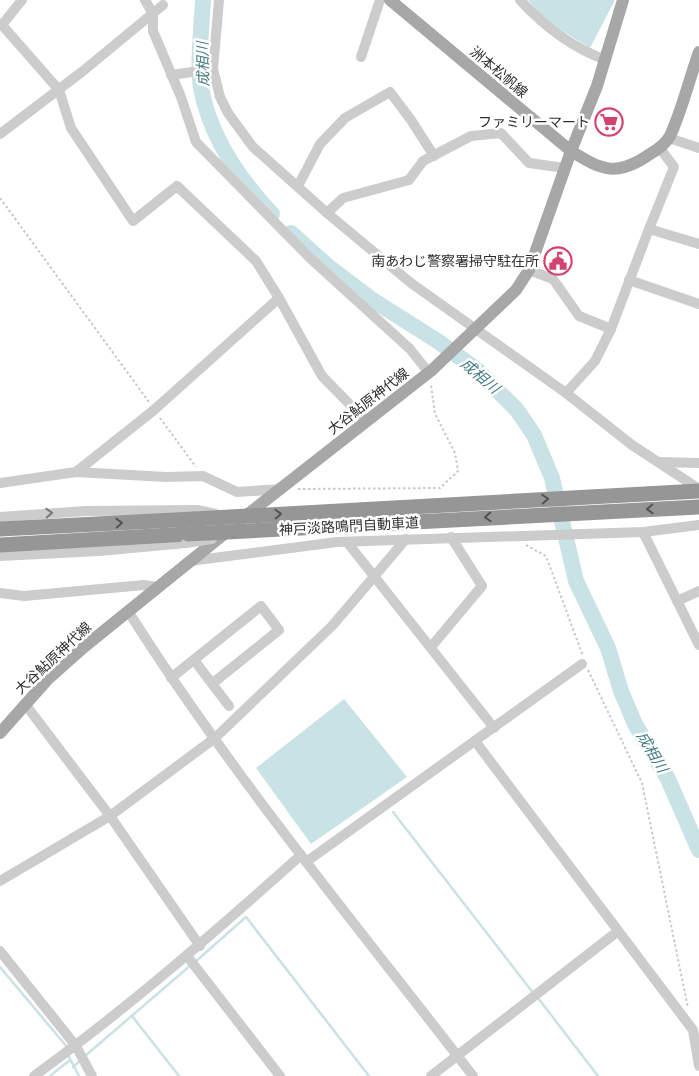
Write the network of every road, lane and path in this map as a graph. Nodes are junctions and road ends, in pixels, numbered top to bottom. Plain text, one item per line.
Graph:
1 (22, 0) edge
2 (145, 0) edge
3 (219, 0) edge
4 (380, 0) edge
5 (390, 0) edge
6 (520, 0) edge
7 (623, 0) edge
8 (163, 5) dead end
9 (153, 14) junction
10 (699, 52) edge
11 (361, 57) dead end
12 (606, 60) junction
13 (213, 69) junction
14 (171, 75) junction
15 (59, 90) junction
16 (0, 134) edge
17 (669, 138) junction
18 (659, 147) junction
19 (699, 148) edge
20 (571, 151) junction
21 (434, 156) junction
22 (565, 168) junction
23 (298, 186) junction
24 (0, 198) edge
25 (327, 213) junction
26 (649, 229) junction
27 (699, 244) edge
28 (529, 270) junction
29 (629, 280) junction
30 (279, 298) junction
31 (699, 304) edge
32 (611, 329) junction
33 (473, 332) junction
34 (430, 371) junction
35 (566, 393) junction
36 (154, 410) junction
37 (366, 421) junction
38 (658, 462) junction
39 (699, 463) edge
40 (76, 472) junction
41 (203, 476) junction
42 (0, 483) edge
43 (282, 489) junction
44 (699, 490) edge
45 (699, 507) edge
46 (196, 514) junction
47 (0, 517) edge
48 (699, 525) edge
49 (0, 529) edge
50 (643, 532) junction
51 (450, 537) junction
52 (525, 537) junction
53 (187, 538) junction
54 (406, 539) junction
55 (347, 542) junction
56 (0, 545) edge
57 (0, 556) edge
58 (189, 561) junction
59 (375, 576) junction
60 (157, 587) junction
61 (699, 591) edge
62 (0, 593) edge
63 (677, 601) junction
64 (128, 611) junction
65 (699, 645) edge
66 (431, 647) junction
67 (194, 660) junction
68 (585, 664) junction
69 (171, 678) junction
70 (213, 683) junction
71 (25, 704) junction
72 (229, 706) dead end
73 (494, 728) junction
74 (0, 733) edge
75 (215, 738) junction
76 (475, 741) junction
77 (110, 816) junction
78 (303, 859) junction
79 (0, 881) edge
80 (613, 934) dead end
81 (200, 946) junction
82 (0, 951) edge
83 (187, 956) junction
84 (689, 1011) dead end
85 (76, 1046) junction
86 (457, 1055) junction
87 (699, 1066) edge
88 (34, 1076) edge
89 (92, 1076) edge
90 (280, 1076) edge
91 (431, 1076) edge
92 (473, 1076) edge

1 - 15 street
2 - 9 street
3 - 13 street
4 - 11 street
5 - 20 main road, 洲本松帆線
6 - 12 street
7 - 12 main road, 大谷鮎原神代線
8 - 9 street
9 - 14 street
9 - 15 street
10 - 17 main road, 洲本松帆線
12 - 20 main road, 大谷鮎原神代線
13 - 14 street
13 - 23 street
14 - 34 street
15 - 16 street
15 - 30 street
17 - 18 main road, 洲本松帆線
17 - 19 street
18 - 20 main road, 洲本松帆線
18 - 26 street
20 - 22 main road, 大谷鮎原神代線
21 - 22 street
21 - 23 street
21 - 25 street
22 - 28 main road, 大谷鮎原神代線
23 - 25 street
24 - 36 path
25 - 33 street
26 - 27 street
26 - 29 street
28 - 32 street
28 - 33 main road, 大谷鮎原神代線
29 - 31 street
29 - 32 street
30 - 36 street
30 - 37 street
32 - 35 street
33 - 34 main road, 大谷鮎原神代線
33 - 35 street
34 - 37 main road, 大谷鮎原神代線
34 - 43 path
35 - 38 street
36 - 40 street
36 - 41 path
37 - 43 main road, 大谷鮎原神代線
38 - 39 street
38 - 44 street
40 - 41 street
40 - 42 street
41 - 43 street
43 - 58 main road, 大谷鮎原神代線
46 -> 44 highway, 神戸淡路鳴門自動車道, bridge
45 -> 53 highway, 神戸淡路鳴門自動車道, bridge
47 -> 46 street
49 -> 46 highway, 神戸淡路鳴門自動車道
48 - 50 street
50 - 52 street
50 - 63 street
51 - 52 street
51 - 54 street
51 - 66 street
52 - 68 path
53 - 56 highway, 神戸淡路鳴門自動車道
53 - 57 street
54 - 55 street
54 - 59 street
55 - 58 street
55 - 59 street
58 - 60 main road, 大谷鮎原神代線
59 - 66 street
59 - 75 street
60 - 62 street
60 - 64 main road, 大谷鮎原神代線
61 - 63 street
63 - 65 street
64 - 69 street
64 - 71 main road, 大谷鮎原神代線
66 - 73 street
67 - 69 street
67 - 70 street
67 - 70 street
68 - 73 street
68 - 84 path
69 - 75 street
70 - 72 street
71 - 74 main road, 大谷鮎原神代線
71 - 77 street
73 - 76 street
75 - 77 street
75 - 78 street
76 - 78 street
76 - 87 street
77 - 79 street
77 - 81 street
78 - 81 street
78 - 86 street
80 - 86 street
81 - 83 street
82 - 85 street
83 - 85 street
83 - 90 street
85 - 88 street
85 - 89 street
86 - 91 street
86 - 92 street

